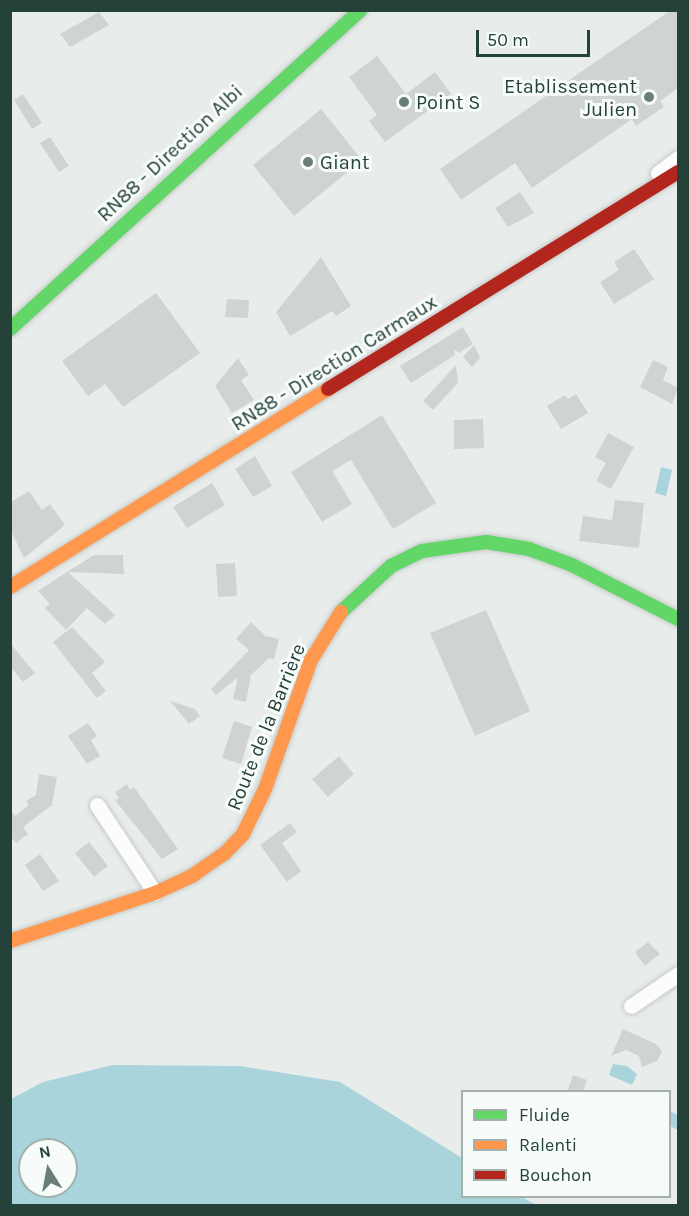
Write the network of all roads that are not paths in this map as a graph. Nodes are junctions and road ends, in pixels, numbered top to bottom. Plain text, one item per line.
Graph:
1 (360, 10) edge
2 (678, 158) edge
3 (678, 172) edge
4 (597, 222) junction
5 (10, 329) edge
6 (10, 586) edge
7 (678, 619) edge
8 (97, 805) dead end
9 (155, 893) junction
10 (10, 941) edge
11 (678, 974) edge
12 (631, 1006) dead end

1 - 5 main road, RN88 - Direction Albi
2 - 4 street
3 - 4 main road, RN88 - Direction Carmaux
4 - 6 main road, RN88 - Direction Carmaux
7 - 9 main road, Route de la Barrière
8 - 9 street
9 - 10 main road, Route de la Barrière
11 - 12 street

